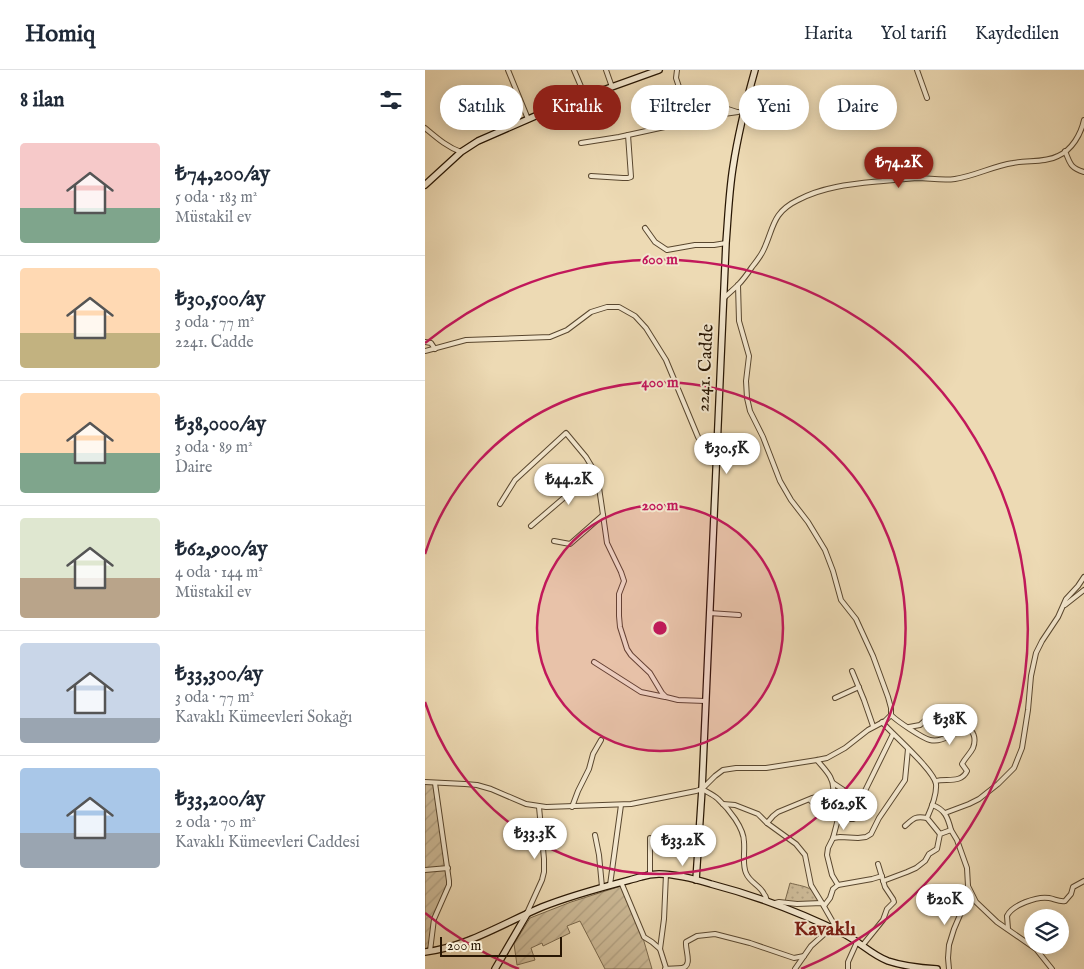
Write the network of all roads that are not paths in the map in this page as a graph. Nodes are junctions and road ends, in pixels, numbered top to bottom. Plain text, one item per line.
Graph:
1 (508, 70) edge
2 (574, 70) edge
3 (606, 70) edge
4 (659, 70) edge
5 (676, 70) edge
6 (755, 70) edge
7 (917, 70) edge
8 (640, 73) edge
9 (580, 85) edge
10 (611, 85) edge
11 (616, 85) edge
12 (750, 85) edge
13 (927, 98) dead end
14 (739, 112) edge
15 (739, 113) edge
16 (533, 117) edge
17 (528, 119) junction
18 (1084, 120) edge
19 (739, 127) edge
20 (425, 128) edge
21 (628, 135) junction
22 (581, 143) dead end
23 (1065, 151) junction
24 (461, 152) junction
25 (1084, 172) edge
26 (591, 176) dead end
27 (425, 185) edge
28 (645, 228) dead end
29 (726, 243) junction
30 (738, 285) junction
31 (724, 298) junction
32 (425, 342) edge
33 (435, 349) junction
34 (425, 351) edge
35 (717, 456) junction
36 (595, 472) junction
37 (500, 504) dead end
38 (603, 515) junction
39 (531, 526) dead end
40 (554, 541) dead end
41 (1084, 577) edge
42 (1084, 590) edge
43 (1063, 606) junction
44 (709, 613) junction
45 (739, 615) dead end
46 (594, 662) dead end
47 (852, 671) dead end
48 (859, 687) junction
49 (668, 698) junction
50 (835, 698) dead end
51 (705, 701) junction
52 (952, 707) dead end
53 (891, 715) junction
54 (882, 722) junction
55 (873, 726) junction
56 (909, 727) junction
57 (893, 734) junction
58 (601, 740) dead end
59 (909, 749) junction
60 (817, 760) junction
61 (936, 781) junction
62 (425, 782) edge
63 (435, 783) junction
64 (833, 783) junction
65 (702, 788) junction
66 (810, 800) junction
67 (723, 804) junction
68 (621, 805) junction
69 (858, 805) junction
70 (932, 805) junction
71 (539, 807) junction
72 (572, 807) junction
73 (945, 813) junction
74 (927, 818) junction
75 (838, 819) junction
76 (767, 823) junction
77 (905, 826) dead end
78 (951, 830) junction
79 (941, 834) junction
80 (595, 835) dead end
81 (650, 838) dead end
82 (833, 838) junction
83 (878, 864) dead end
84 (447, 868) junction
85 (425, 870) edge
86 (666, 874) junction
87 (650, 875) junction
88 (882, 878) junction
89 (696, 880) junction
90 (1084, 881) edge
91 (621, 882) junction
92 (610, 885) junction
93 (838, 885) junction
94 (968, 886) junction
95 (602, 887) junction
96 (770, 902) junction
97 (823, 904) junction
98 (527, 914) junction
99 (831, 928) junction
100 (1008, 930) junction
101 (838, 931) junction
102 (859, 944) junction
103 (660, 949) junction
104 (428, 952) edge
105 (804, 956) junction
106 (495, 969) edge
107 (666, 969) edge
108 (795, 969) edge
109 (847, 969) edge
110 (937, 969) edge
111 (949, 969) edge
112 (1052, 969) edge

1 - 17 street
2 - 9 street
3 - 10 street
4 - 8 street
5 - 14 street
6 - 12 street, 2241. Cadde
7 - 13 street
8 - 11 street
15 - 21 street
16 - 17 street
17 - 24 street
18 - 23 street
19 - 29 street, 2241. Cadde
20 - 24 street
21 - 22 street
21 - 26 street
23 - 25 street
23 - 30 street
24 - 27 street
28 - 29 street
29 - 31 street, 2241. Cadde
30 - 31 street
30 - 53 street
31 - 35 street, 2241. Cadde
32 - 33 street
33 - 34 street
33 - 35 street
35 - 44 street, 2241. Cadde
36 - 37 street
36 - 38 street
36 - 39 street
38 - 40 street
38 - 49 street
41 - 43 street
42 - 43 street
43 - 73 street
44 - 45 street
44 - 51 street, 2241. Cadde
46 - 49 street
47 - 48 street
48 - 50 street
48 - 55 street
49 - 51 street
51 - 65 street, 2241. Cadde
52 - 56 street
53 - 54 street
53 - 56 street
54 - 55 street
54 - 57 street
55 - 60 street
56 - 61 street
57 - 59 street
57 - 69 street
58 - 72 street
59 - 61 street
59 - 82 street
60 - 64 street
60 - 65 street
61 - 70 street
62 - 63 street
63 - 71 street
63 - 84 street
64 - 66 street
64 - 69 street
65 - 67 street
65 - 68 street
65 - 89 street, 2241. Cadde
66 - 75 street
66 - 76 street
67 - 76 street
67 - 96 street
68 - 72 street
68 - 92 street
69 - 75 street
70 - 73 street
70 - 74 street
71 - 72 street
71 - 98 street
73 - 78 street
74 - 77 street
74 - 79 street
75 - 82 street
76 - 97 street
78 - 79 street
78 - 94 street
79 - 88 street
80 - 95 street
81 - 87 street
82 - 93 street
83 - 88 street
84 - 85 street
84 - 104 street
86 - 87 street
86 - 89 street
86 - 103 street
87 - 91 street
88 - 93 street
88 - 102 street
89 - 96 street
90 - 100 street
91 - 92 street
91 - 103 street
92 - 95 street
93 - 97 street
94 - 100 street
94 - 111 street
95 - 98 street
96 - 97 street
96 - 99 street
97 - 101 street
98 - 104 street
98 - 106 street
99 - 101 street
99 - 105 street
100 - 112 street
101 - 102 street
102 - 109 street
102 - 110 street
103 - 107 street
105 - 107 street
105 - 108 street

